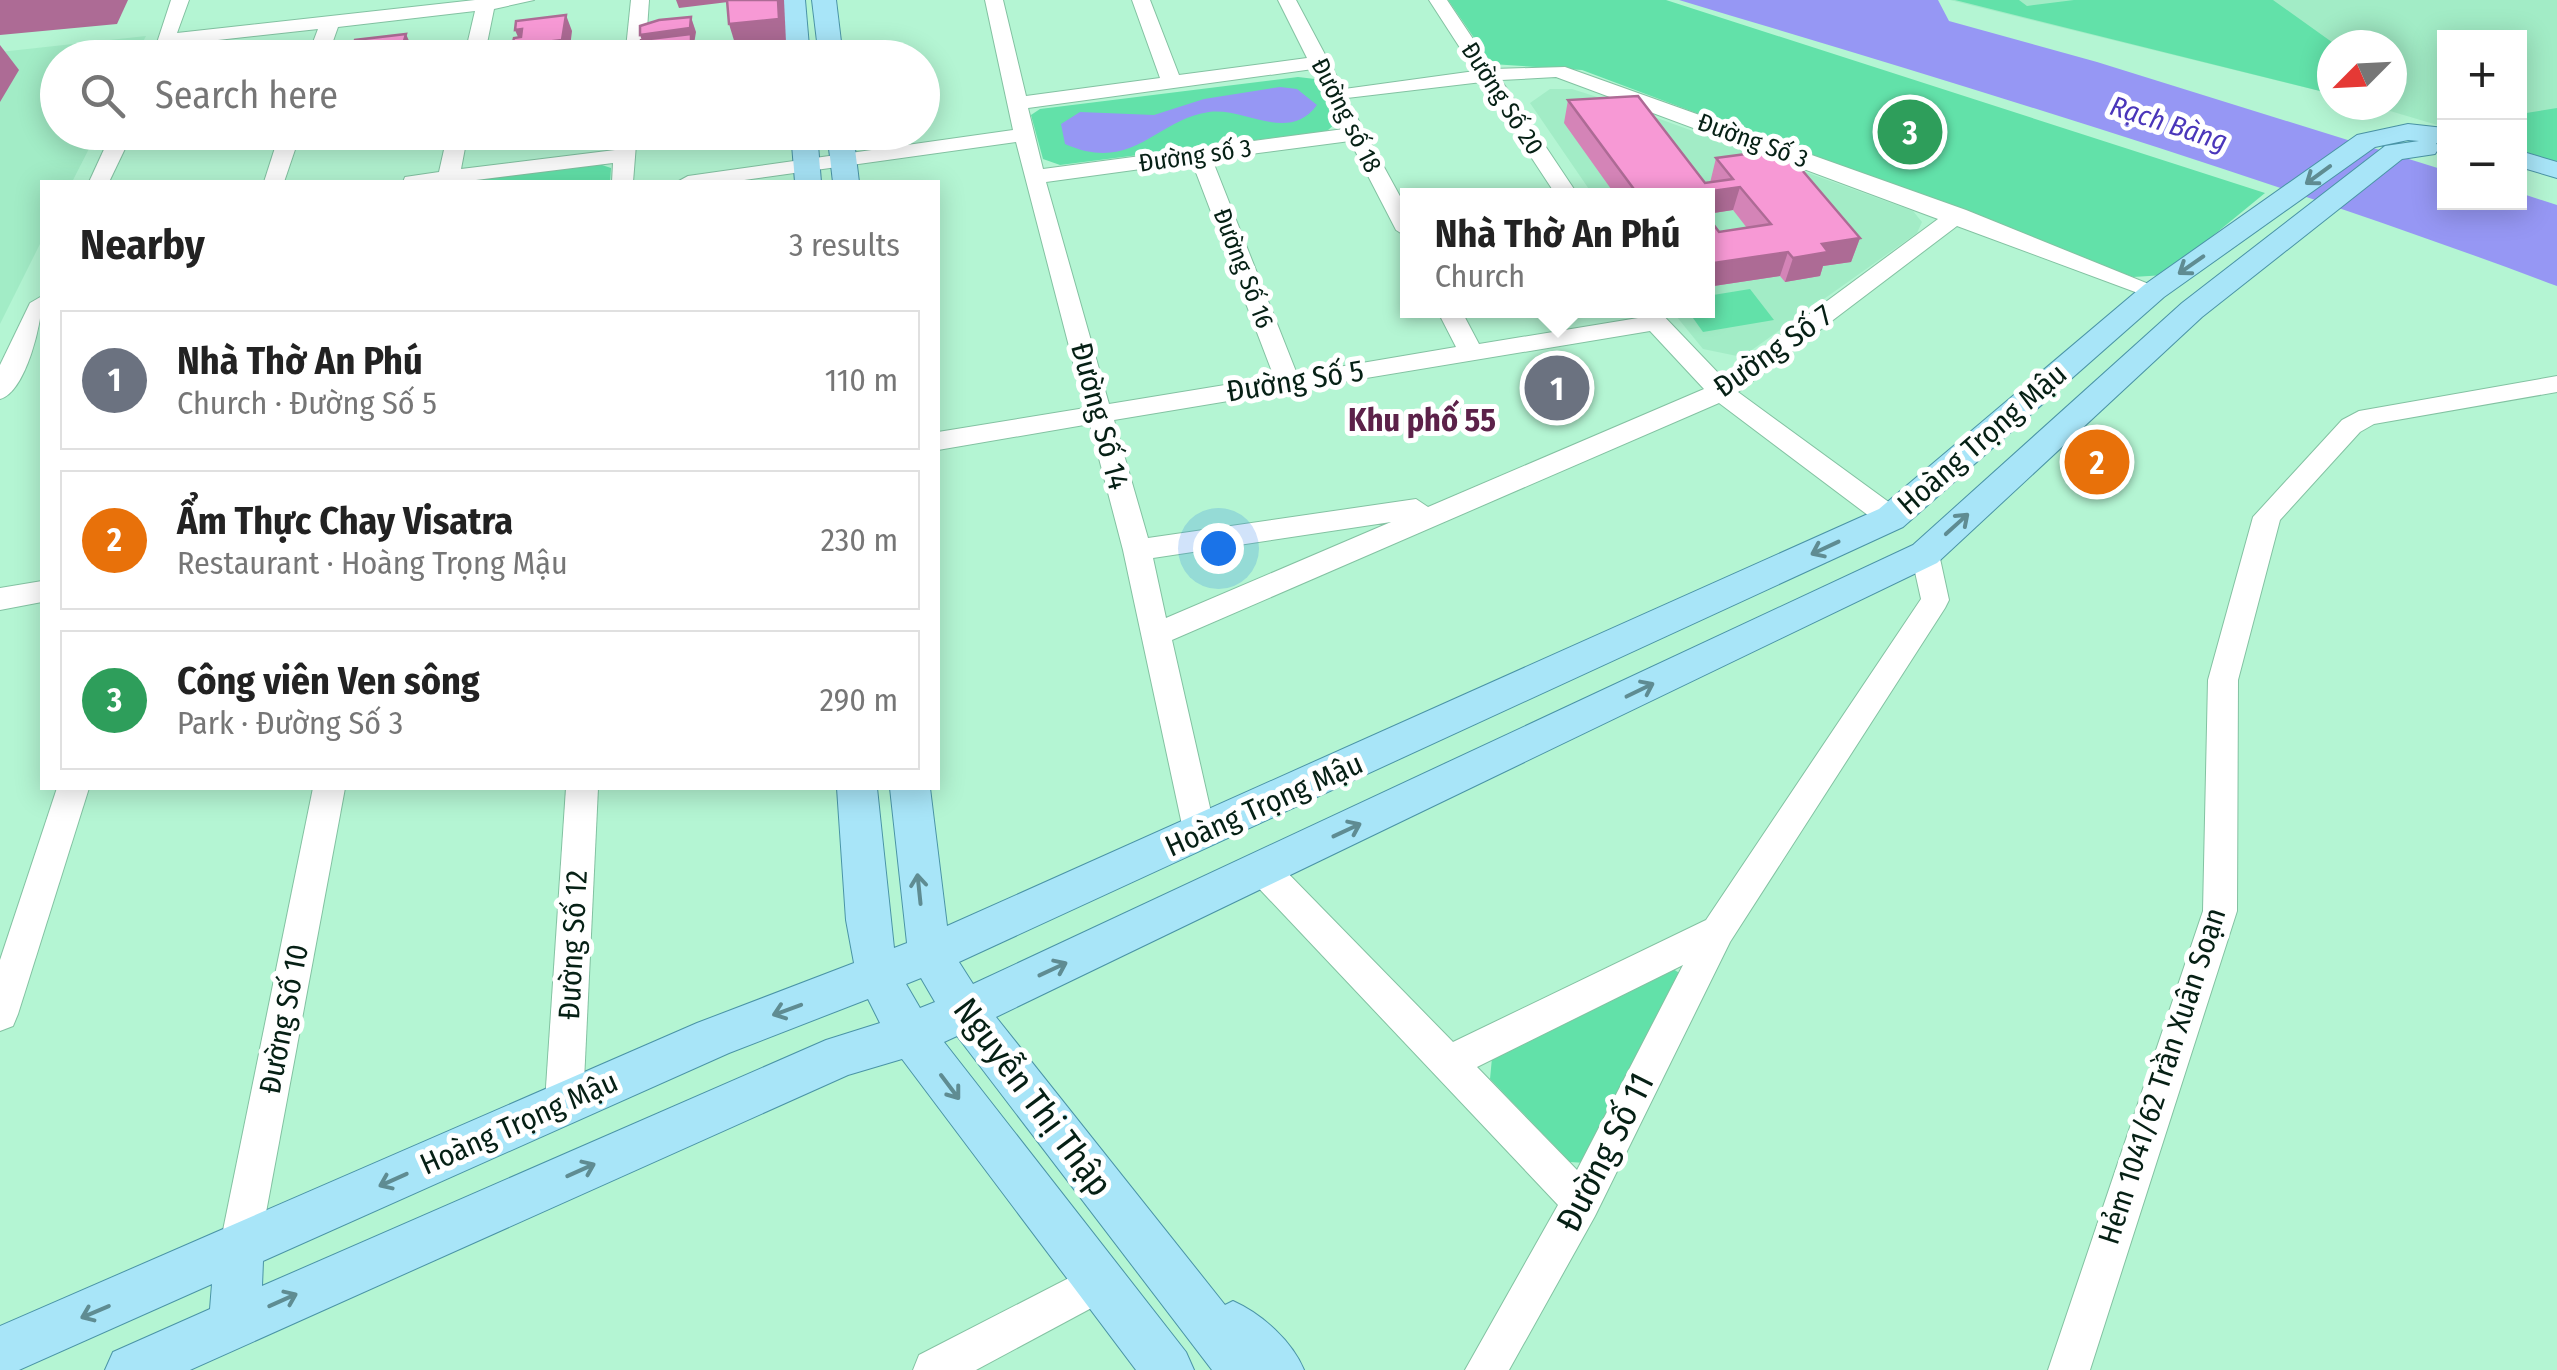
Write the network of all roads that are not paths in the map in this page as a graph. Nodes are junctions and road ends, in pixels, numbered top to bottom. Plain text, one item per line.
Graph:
1 (180, 0) edge
2 (525, 0) edge
3 (640, 0) edge
4 (792, 0) edge
5 (824, 0) edge
6 (994, 0) edge
7 (1141, 0) edge
8 (1287, 0) edge
9 (1438, 0) edge
10 (486, 5) junction
11 (330, 22) junction
12 (164, 40) edge
13 (219, 40) edge
14 (324, 40) edge
15 (478, 40) edge
16 (637, 40) edge
17 (796, 40) edge
18 (829, 40) edge
19 (1320, 62) junction
20 (1488, 75) junction
21 (1172, 82) junction
22 (1337, 96) junction
23 (1017, 102) junction
24 (1356, 134) junction
25 (2437, 135) edge
26 (1024, 136) junction
27 (2437, 149) edge
28 (114, 150) edge
29 (286, 150) edge
30 (454, 150) edge
31 (626, 150) edge
32 (1200, 154) junction
33 (625, 156) junction
34 (2527, 160) edge
35 (2557, 170) edge
36 (845, 172) edge
37 (808, 174) edge
38 (2527, 174) edge
39 (1034, 176) junction
40 (449, 177) junction
41 (100, 180) edge
42 (275, 180) edge
43 (427, 180) edge
44 (622, 180) edge
45 (718, 180) edge
46 (2557, 183) edge
47 (1563, 188) edge
48 (1958, 215) junction
49 (2287, 216) junction
50 (1400, 217) edge
51 (2154, 291) junction
52 (40, 307) edge
53 (1453, 318) edge
54 (1643, 318) edge
55 (1649, 318) edge
56 (1471, 352) junction
57 (1288, 382) junction
58 (2557, 384) edge
59 (0, 391) edge
60 (1721, 392) junction
61 (1100, 414) junction
62 (940, 441) edge
63 (1459, 502) junction
64 (1891, 518) junction
65 (1137, 550) junction
66 (1925, 554) junction
67 (40, 592) edge
68 (0, 599) edge
69 (1157, 634) junction
70 (1472, 710) junction
71 (1501, 757) junction
72 (72, 790) edge
73 (329, 790) edge
74 (582, 790) edge
75 (857, 790) edge
76 (910, 790) edge
77 (1200, 834) junction
78 (1263, 870) junction
79 (1718, 932) junction
80 (932, 954) junction
81 (878, 976) junction
82 (964, 1010) junction
83 (0, 1014) edge
84 (910, 1034) junction
85 (1446, 1064) junction
86 (564, 1102) junction
87 (1581, 1202) junction
88 (1147, 1247) junction
89 (239, 1250) junction
90 (1098, 1283) junction
91 (235, 1322) junction
92 (0, 1352) edge
93 (131, 1370) edge
94 (934, 1370) edge
95 (1144, 1370) edge
96 (1168, 1370) edge
97 (1244, 1370) edge
98 (1278, 1370) edge
99 (1486, 1370) edge
100 (2069, 1370) edge

1 - 12 street
2 - 10 street
3 - 16 street
4 - 17 main road
5 - 18 main road
6 - 23 street, Đường Số 14
7 - 21 street
8 - 19 street, Đường số 18
9 - 20 street, Đường Số 20
10 - 11 street
10 - 15 street
11 - 13 street
11 - 14 street
19 - 21 street
19 - 22 street, Đường số 18
20 - 22 street, Đường Số 3
20 - 47 street, Đường Số 20
20 - 48 street, Đường Số 3
21 - 23 street
22 - 24 street, Đường số 18
23 - 26 street, Đường Số 14
24 - 32 street, Đường số 3
24 - 50 street, Đường số 18
25 -> 49 main road, Hoàng Trọng Mậu
26 - 36 street
26 - 39 street, Đường Số 14
27 - 49 main road, Hoàng Trọng Mậu
28 - 41 street
29 - 42 street
30 - 40 street
31 - 33 street
32 - 39 street, Đường số 3
32 - 57 street, Đường Số 16
33 - 40 street
33 - 44 street
34 - 35 main road
36 - 37 street
37 - 45 street
38 - 46 main road
39 - 61 street, Đường Số 14
40 - 43 street
48 - 51 street, Đường Số 3
48 - 60 street, Đường Số 7
49 -> 51 main road, Hoàng Trọng Mậu
66 -> 49 main road, Hoàng Trọng Mậu
51 - 64 main road, Hoàng Trọng Mậu
52 - 59 street
53 - 56 street
54 - 56 street, Đường Số 5
55 - 60 street
56 - 57 street, Đường Số 5
57 - 61 street, Đường Số 5
58 - 100 street, Hẻm 1041/62 Trần Xuân Soạn
60 - 63 street, Đường Số 7
60 - 64 street
61 - 62 street, Đường Số 5
61 - 65 street, Đường Số 14
63 - 65 street, Đường Số 7
63 - 69 street, Đường Số 7
64 - 66 main road
64 -> 70 main road, Hoàng Trọng Mậu
65 - 69 street, Đường Số 14
71 -> 66 main road, Hoàng Trọng Mậu
66 - 79 street, Đường Số 11
67 - 68 street
69 - 77 street, Đường Số 14
70 - 71 main road
70 - 77 main road, Hoàng Trọng Mậu
78 -> 71 main road, Hoàng Trọng Mậu
72 - 83 street
73 - 89 street, Đường Số 10
74 - 86 street, Đường Số 12
75 - 81 main road, Nguyễn Thị Thập
80 -> 76 main road, Nguyễn Thị Thập
77 - 80 main road, Hoàng Trọng Mậu
82 -> 78 main road, Hoàng Trọng Mậu
78 - 85 street
79 - 85 street
79 - 87 street, Đường Số 11
80 - 81 main road, Hoàng Trọng Mậu
80 - 82 main road, Nguyễn Thị Thập
81 - 84 main road, Nguyễn Thị Thập
81 -> 86 main road, Hoàng Trọng Mậu
82 - 84 main road, Hoàng Trọng Mậu
82 - 88 main road, Nguyễn Thị Thập
84 -> 90 main road, Nguyễn Thị Thập
91 -> 84 main road, Hoàng Trọng Mậu
85 - 87 street
86 -> 89 main road, Hoàng Trọng Mậu
87 - 99 street, Đường Số 11
88 - 97 main road, Nguyễn Thị Thập
88 - 98 main road
89 - 91 main road
89 -> 92 main road, Hoàng Trọng Mậu
90 - 94 street
90 - 95 main road
90 - 96 main road, Nguyễn Thị Thập
91 - 93 main road, Hoàng Trọng Mậu

